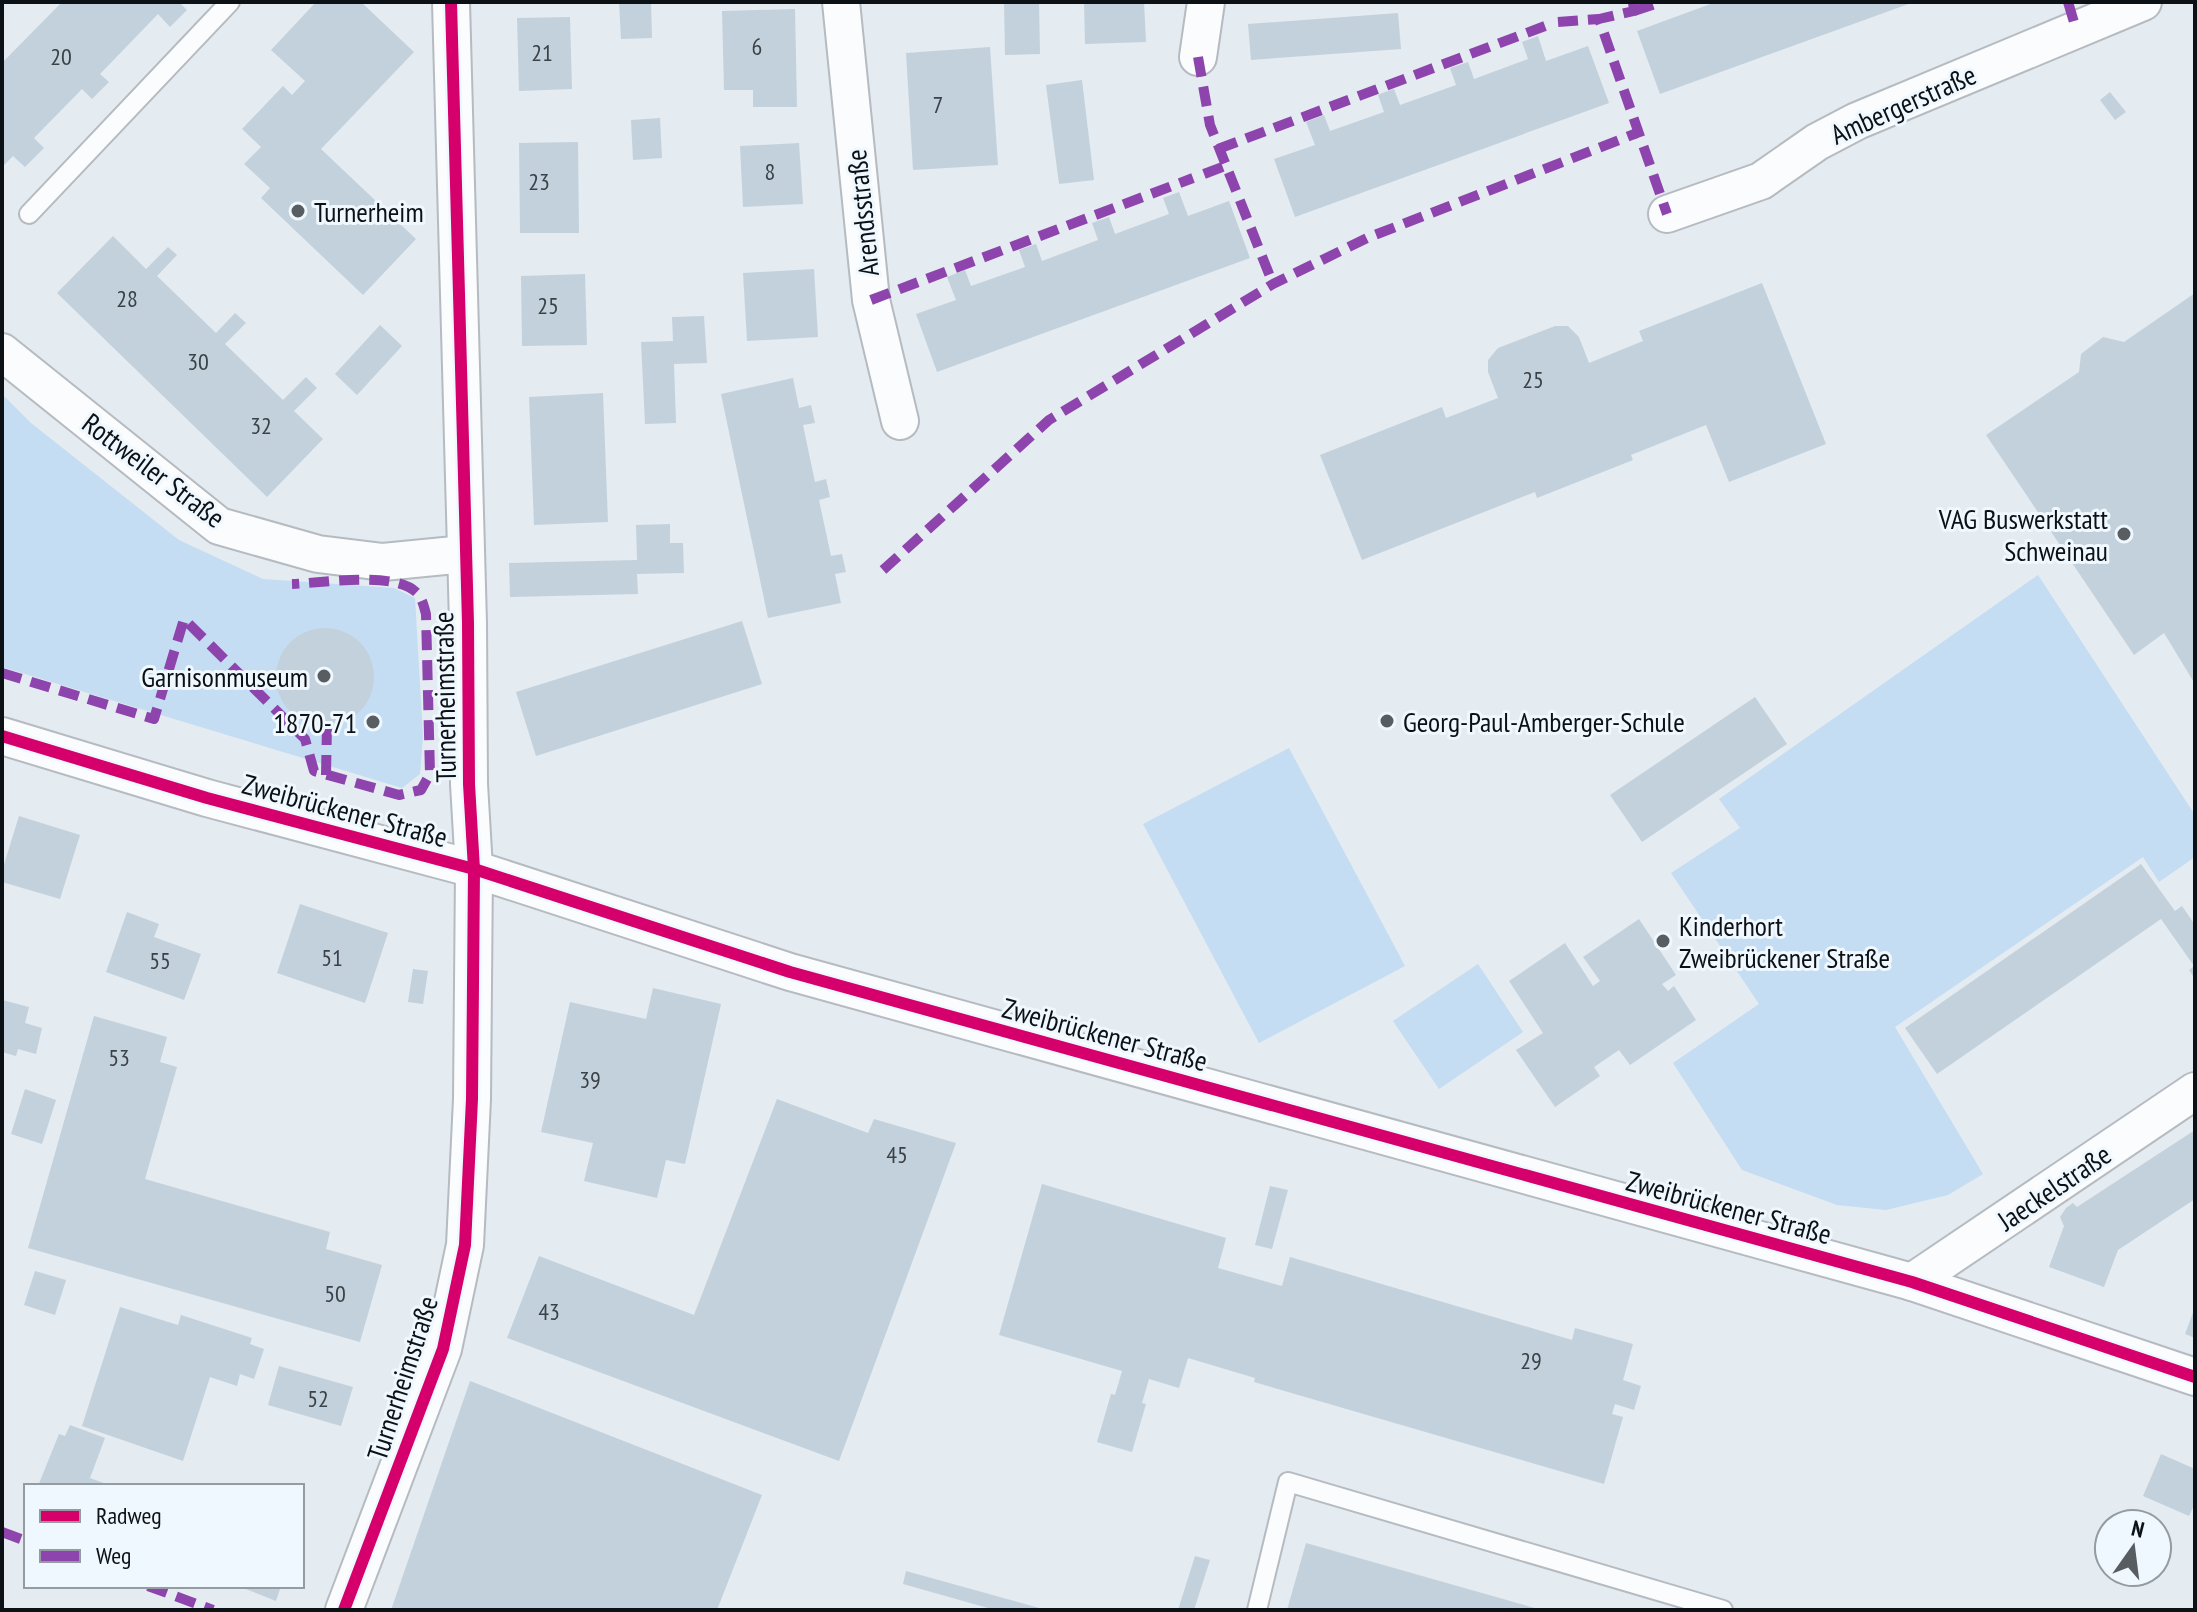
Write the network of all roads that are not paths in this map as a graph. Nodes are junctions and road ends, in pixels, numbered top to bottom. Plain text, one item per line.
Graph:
1 (230, 2) edge
2 (451, 2) edge
3 (841, 2) edge
4 (1206, 2) edge
5 (2143, 2) edge
6 (1198, 57) dead end
7 (29, 214) dead end
8 (1667, 214) dead end
9 (2, 352) edge
10 (900, 421) dead end
11 (465, 554) junction
12 (2, 736) edge
13 (474, 869) junction
14 (2195, 1091) edge
15 (1912, 1282) junction
16 (2195, 1377) edge
17 (344, 1610) edge
18 (1257, 1610) edge
19 (1723, 1610) edge

1 - 7 lane
2 - 11 street, Turnerheimstraße
3 - 10 street, Arendsstraße
4 - 6 street
5 - 8 street, Ambergerstraße
9 - 11 street, Rottweiler Straße
11 - 13 street, Turnerheimstraße
12 - 13 street, Zweibrückener Straße
13 - 15 street, Zweibrückener Straße
13 - 17 street, Turnerheimstraße
14 - 15 street, Jaeckelstraße
15 - 16 street, Zweibrückener Straße
18 - 19 lane

